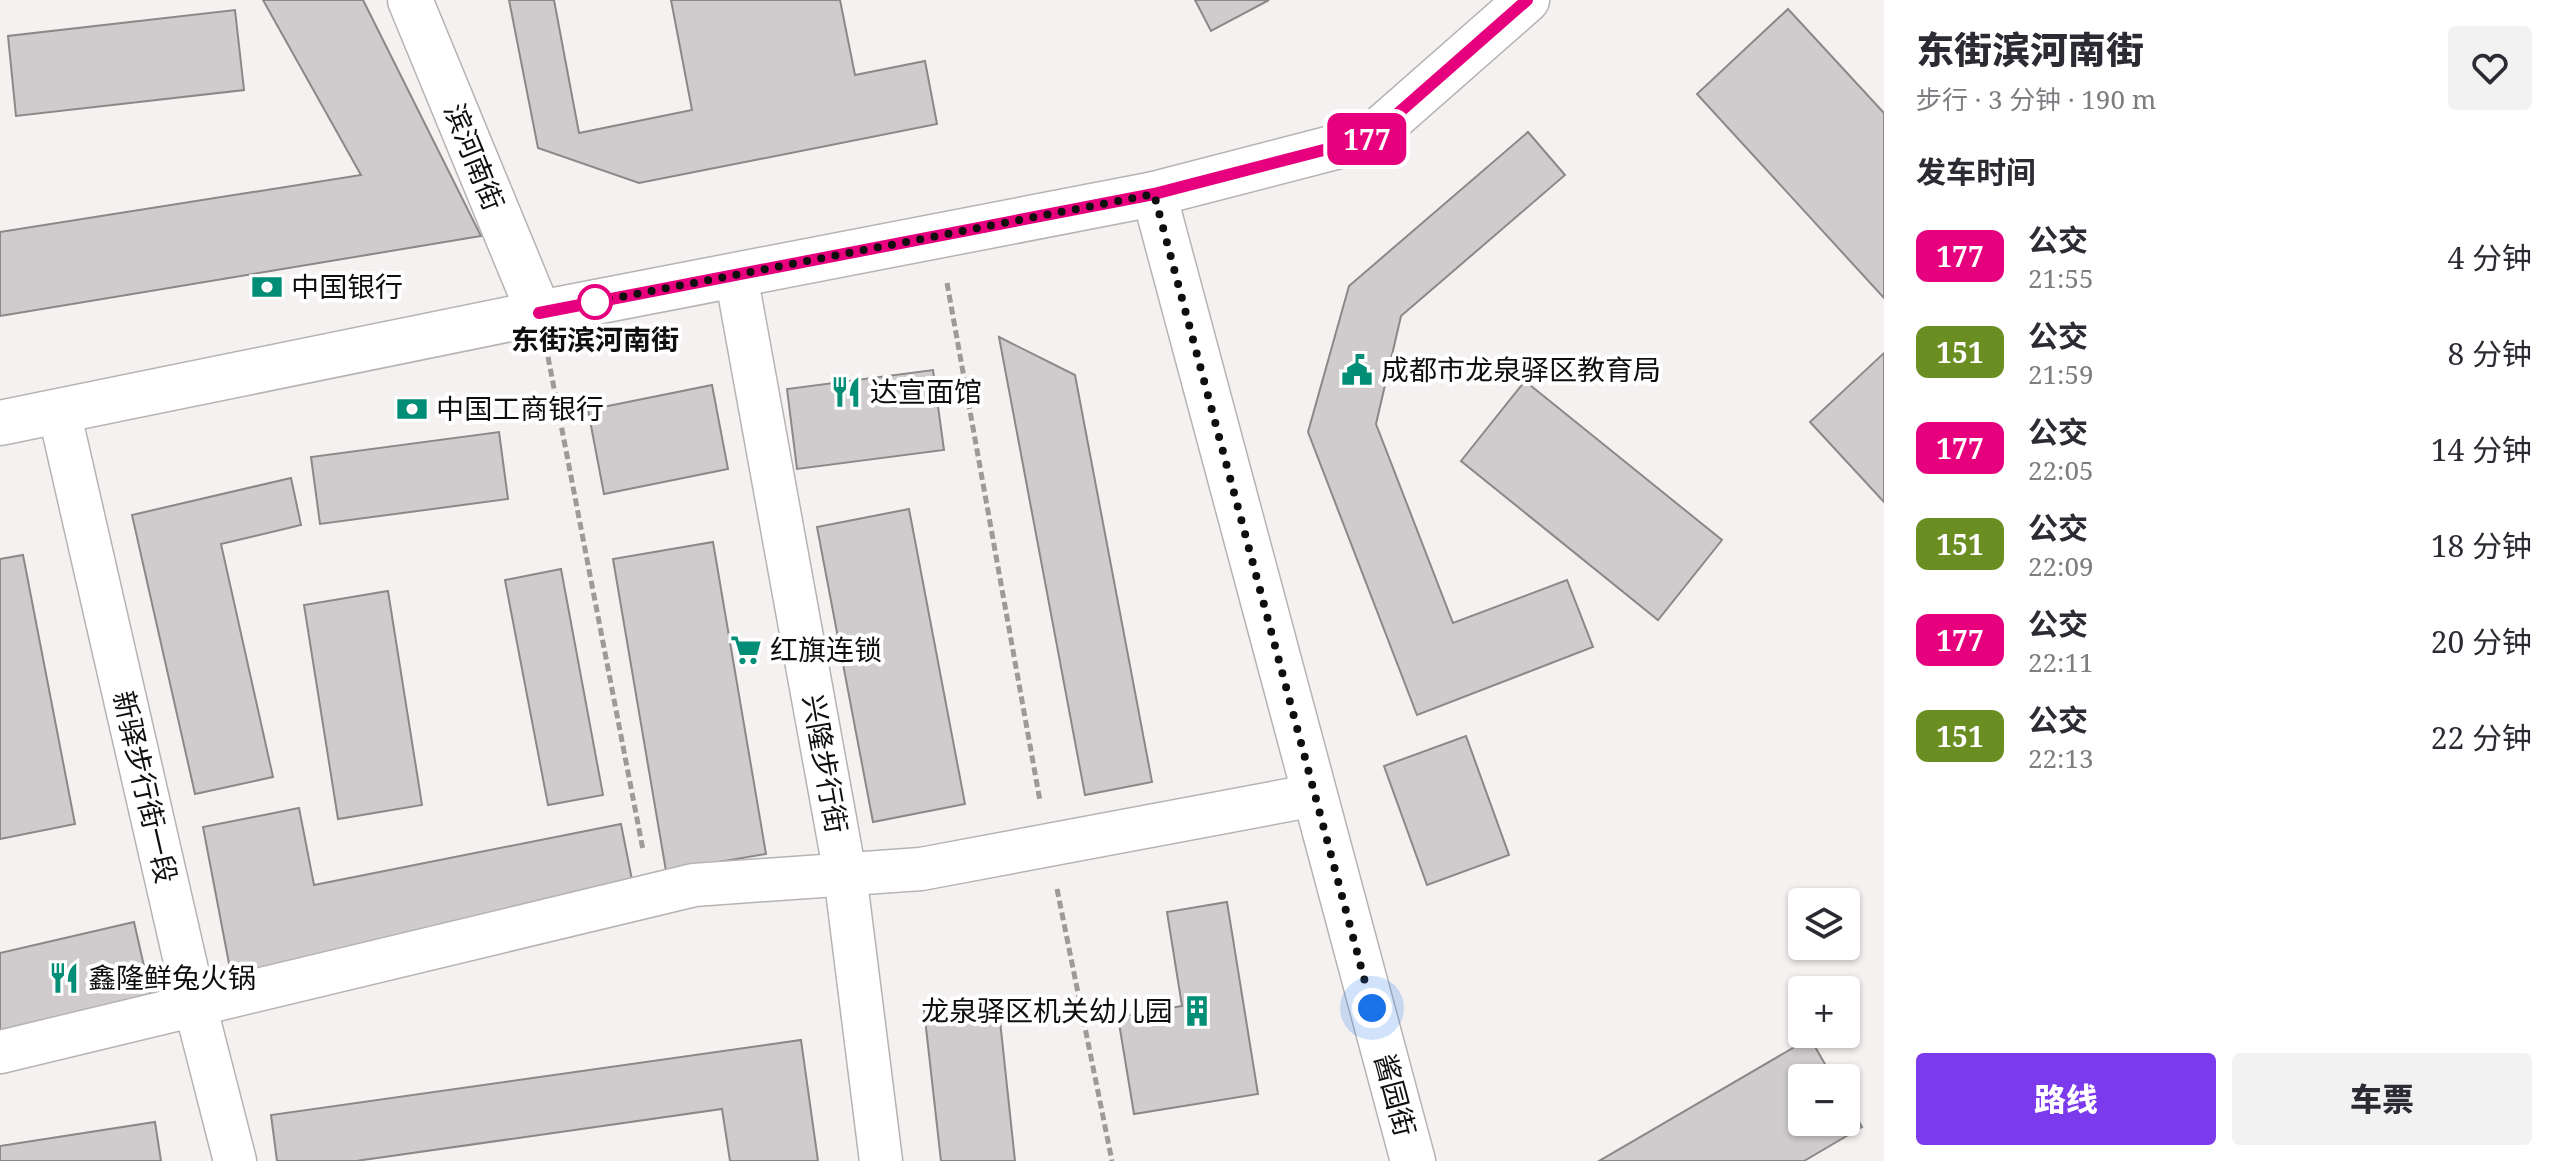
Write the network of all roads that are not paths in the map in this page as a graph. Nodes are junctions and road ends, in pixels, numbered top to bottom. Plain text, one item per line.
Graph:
1 (410, 0) edge
2 (1527, 0) edge
3 (1154, 194) junction
4 (736, 275) junction
5 (539, 313) junction
6 (59, 411) junction
7 (0, 423) edge
8 (1315, 795) junction
9 (845, 874) junction
10 (195, 1005) junction
11 (0, 1052) edge
12 (235, 1161) edge
13 (881, 1161) edge
14 (1413, 1161) edge

1 - 5 street, 滨河南街
2 - 3 street
3 - 4 street
3 - 8 street, 酱园街
4 - 5 street
4 - 9 street, 兴隆步行街
5 - 6 street
6 - 7 street
6 - 10 street, 新驿步行街一段
8 - 9 street
8 - 14 street, 酱园街
9 - 10 street
9 - 13 street, 兴隆步行街
10 - 11 street
10 - 12 street, 新驿步行街一段

